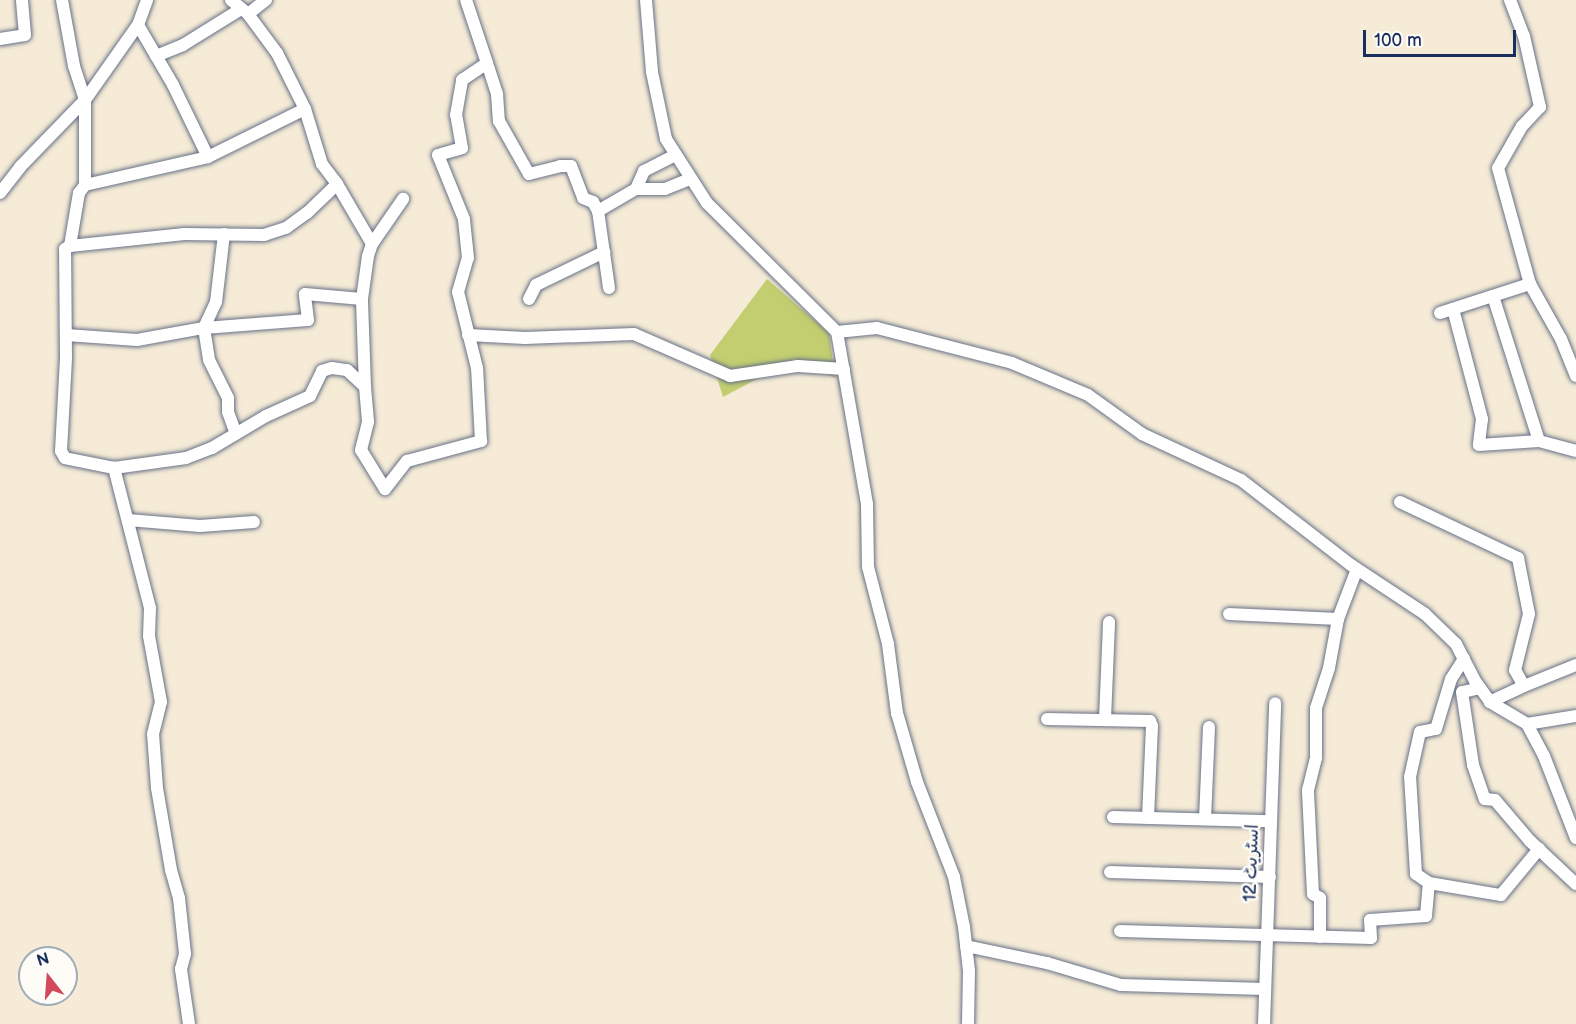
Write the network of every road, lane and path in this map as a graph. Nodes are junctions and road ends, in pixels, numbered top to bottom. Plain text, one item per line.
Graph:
1 (22, 0) edge
2 (62, 0) edge
3 (147, 0) edge
4 (231, 0) edge
5 (266, 0) edge
6 (466, 0) edge
7 (646, 0) edge
8 (1510, 0) edge
9 (244, 11) junction
10 (138, 25) junction
11 (0, 39) edge
12 (156, 56) junction
13 (487, 63) junction
14 (85, 100) junction
15 (305, 109) junction
16 (675, 154) junction
17 (208, 157) junction
18 (690, 179) junction
19 (337, 184) junction
20 (85, 185) junction
21 (636, 189) junction
22 (0, 193) edge
23 (403, 199) dead end
24 (598, 211) junction
25 (224, 234) junction
26 (372, 244) junction
27 (70, 246) junction
28 (604, 252) junction
29 (1530, 284) junction
30 (609, 288) dead end
31 (1493, 296) junction
32 (362, 299) junction
33 (530, 299) dead end
34 (1453, 309) junction
35 (1440, 313) dead end
36 (204, 328) junction
37 (837, 332) junction
38 (66, 335) junction
39 (468, 335) junction
40 (844, 369) junction
41 (1576, 376) edge
42 (365, 387) junction
43 (236, 434) junction
44 (1539, 441) junction
45 (1576, 451) edge
46 (114, 468) junction
47 (1400, 502) dead end
48 (128, 520) junction
49 (254, 522) dead end
50 (1357, 569) junction
51 (1229, 614) dead end
52 (1338, 619) junction
53 (1109, 622) dead end
54 (1464, 659) junction
55 (1576, 665) edge
56 (1524, 687) junction
57 (1480, 688) junction
58 (1490, 702) junction
59 (1275, 703) dead end
60 (1576, 716) edge
61 (1047, 718) dead end
62 (1105, 719) junction
63 (1527, 724) junction
64 (1209, 727) dead end
65 (1113, 817) dead end
66 (1148, 818) junction
67 (1205, 819) junction
68 (1271, 821) junction
69 (1576, 838) edge
70 (1539, 849) junction
71 (1110, 872) dead end
72 (1270, 876) junction
73 (1429, 883) junction
74 (1576, 884) edge
75 (1120, 931) dead end
76 (1267, 937) junction
77 (1320, 937) junction
78 (966, 946) junction
79 (1265, 989) junction
80 (189, 1024) edge
81 (968, 1024) edge
82 (1264, 1024) edge

1 - 11 street
2 - 14 street
3 - 10 street
4 - 9 street
5 - 9 street
6 - 13 street
7 - 16 street
8 - 29 street
9 - 12 street
9 - 15 street
10 - 12 street
10 - 14 street
12 - 17 street
13 - 24 street
13 - 39 street
14 - 20 street
14 - 22 street
15 - 17 street
15 - 19 street
16 - 18 street
16 - 21 street
17 - 20 street
18 - 21 street
18 - 37 street
19 - 25 street
19 - 26 street
20 - 27 street
21 - 24 street
23 - 26 street
24 - 28 street
25 - 27 street
25 - 36 street
26 - 32 street
27 - 38 street
28 - 30 street
28 - 33 street
29 - 31 street
29 - 41 street
31 - 34 street
31 - 44 street
32 - 36 street
32 - 42 street
34 - 35 street
34 - 44 street
36 - 38 street
36 - 43 street
37 - 40 street
37 - 50 street
38 - 46 street
39 - 40 street
39 - 42 street
40 - 78 street
42 - 43 street
43 - 46 street
44 - 45 street
46 - 48 street
47 - 56 street
48 - 49 street
48 - 80 street
50 - 52 street
50 - 54 street
51 - 52 street
52 - 77 street
53 - 62 street
54 - 57 street
54 - 73 street
55 - 56 street
56 - 58 street
57 - 58 street
57 - 70 street
58 - 63 street
59 - 68 street, اسٹریٹ 12
60 - 63 street
61 - 62 street
62 - 66 street
63 - 69 street
64 - 67 street
65 - 66 street
66 - 67 street
67 - 68 street
68 - 72 street, اسٹریٹ 12
70 - 73 street
70 - 74 street
71 - 72 street
72 - 76 street, اسٹریٹ 12
73 - 77 street
75 - 76 street
76 - 77 street
76 - 79 street, اسٹریٹ 12
78 - 79 street
78 - 81 street
79 - 82 street, اسٹریٹ 12

